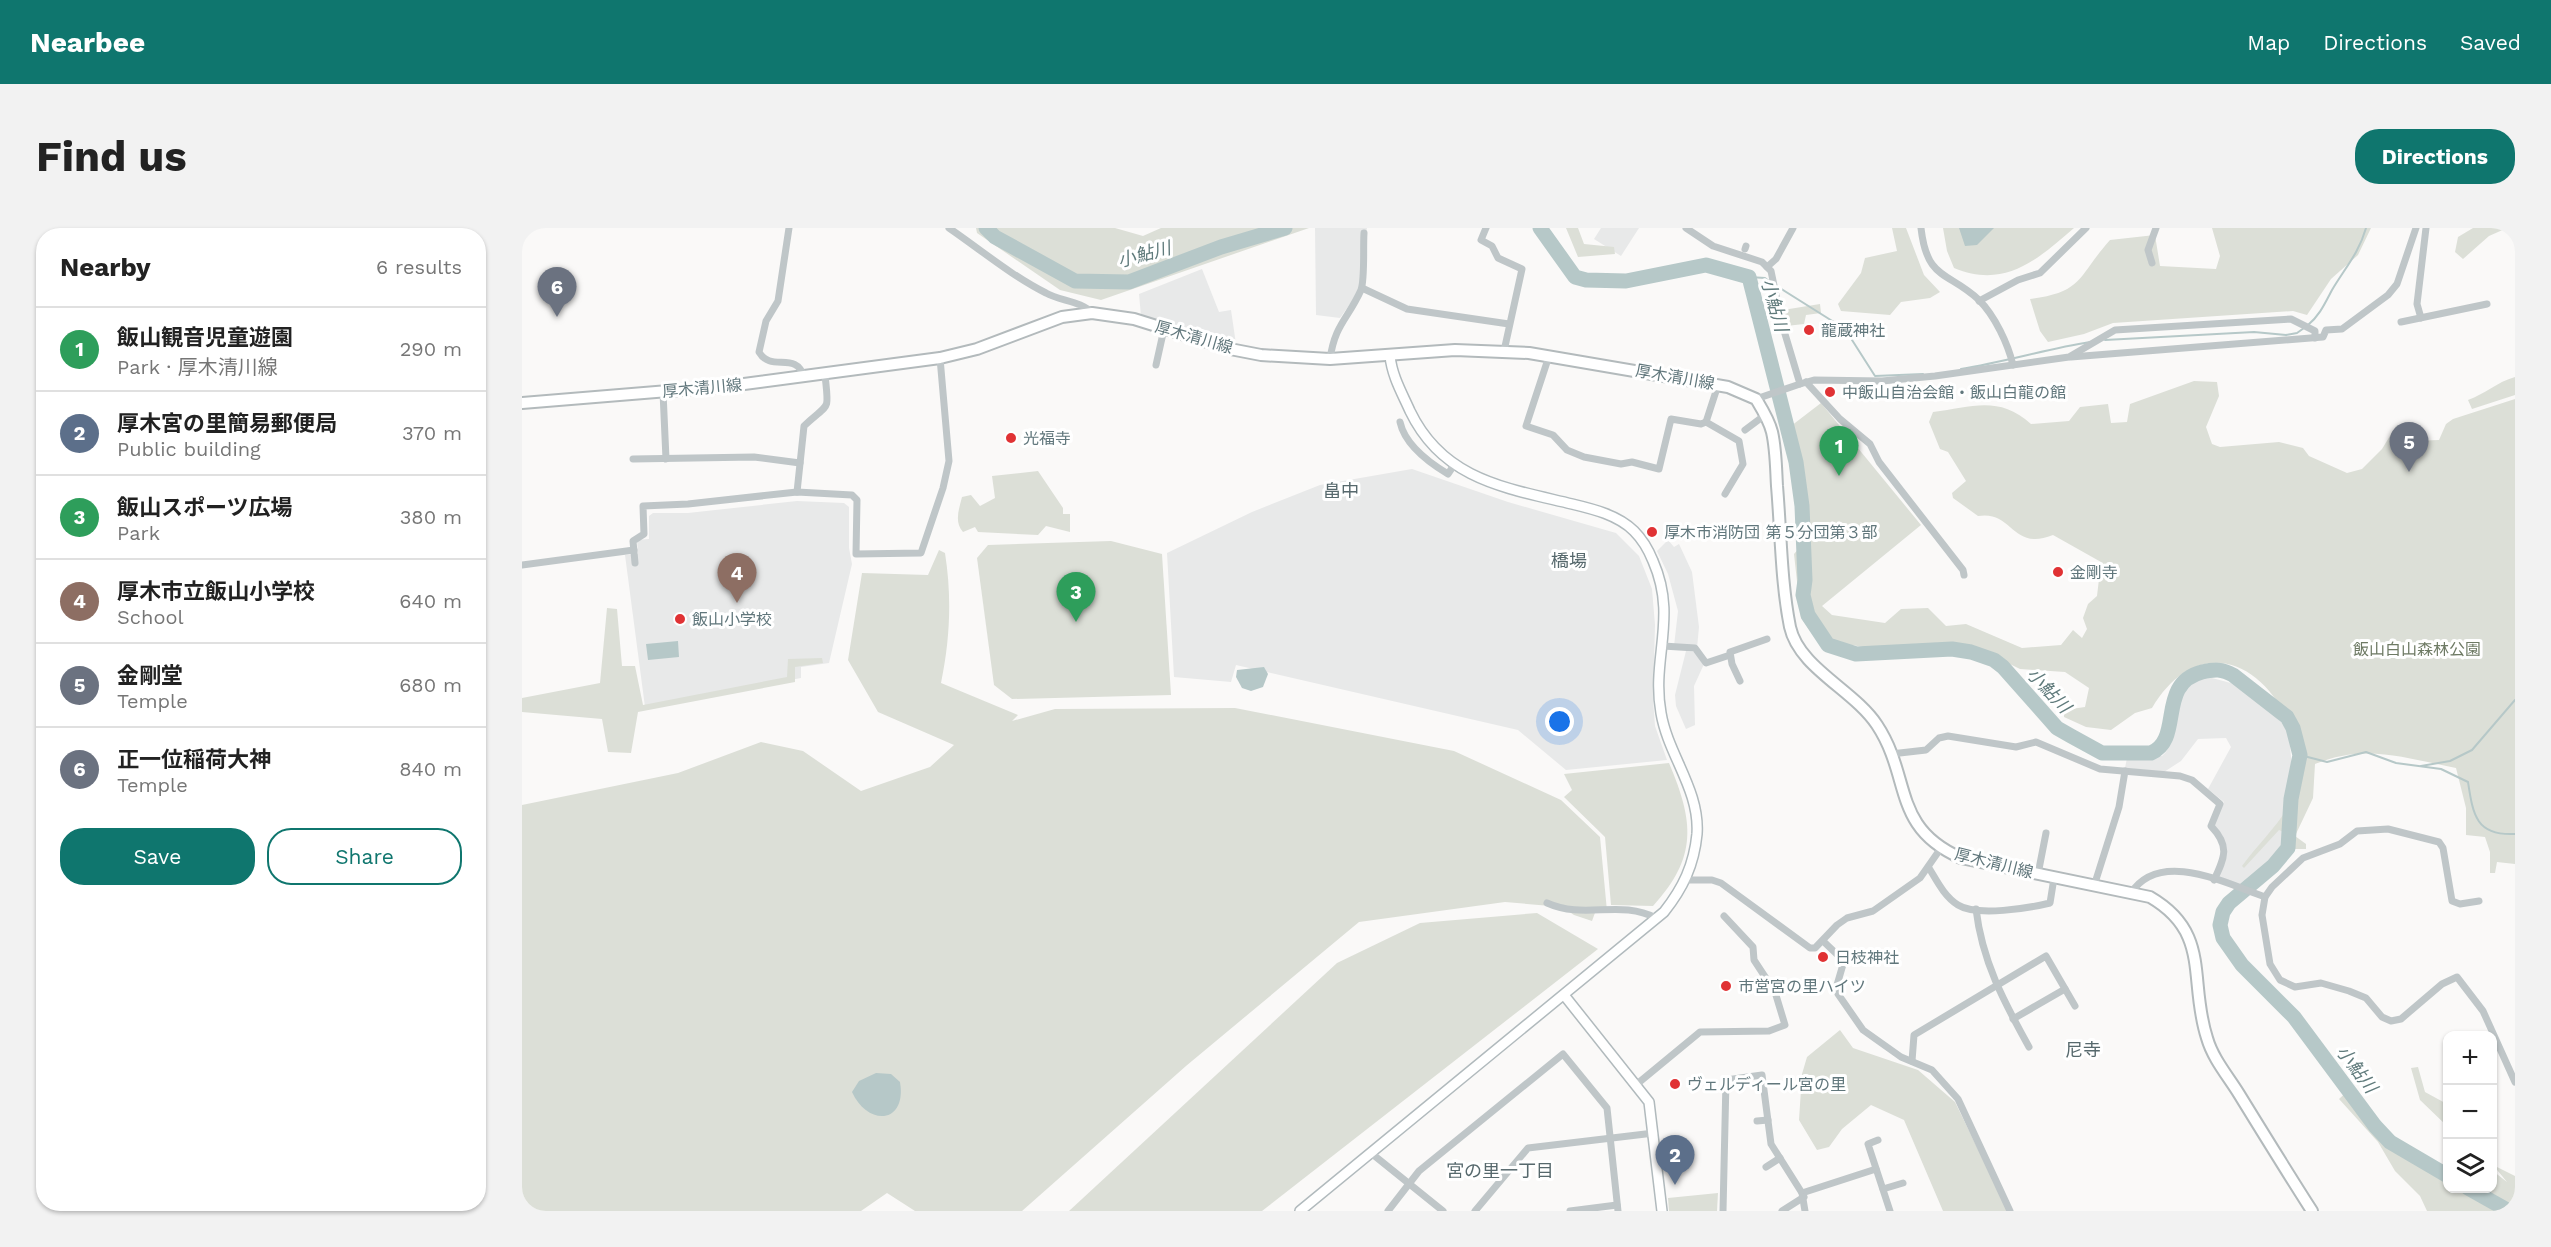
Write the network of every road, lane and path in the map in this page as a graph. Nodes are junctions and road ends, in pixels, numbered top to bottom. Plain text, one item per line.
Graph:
1 (789, 228) edge
2 (949, 228) edge
3 (1486, 228) edge
4 (1686, 228) edge
5 (1793, 228) edge
6 (1921, 228) edge
7 (2086, 228) edge
8 (2156, 228) edge
9 (2416, 228) edge
10 (2426, 228) edge
11 (1364, 233) dead end
12 (2152, 262) dead end
13 (1767, 267) junction
14 (1362, 288) junction
15 (1979, 301) junction
16 (2487, 304) dead end
17 (1092, 313) junction
18 (2421, 318) junction
19 (2401, 322) dead end
20 (1509, 324) junction
21 (1164, 329) junction
22 (2315, 338) junction
23 (1504, 351) junction
24 (1390, 356) junction
25 (1550, 356) junction
26 (2069, 357) junction
27 (940, 358) junction
28 (1330, 359) junction
29 (1156, 365) dead end
30 (2013, 365) junction
31 (825, 375) junction
32 (804, 377) junction
33 (1800, 384) junction
34 (1718, 385) junction
35 (663, 392) junction
36 (1761, 397) junction
37 (522, 403) edge
38 (1765, 415) junction
39 (1400, 422) dead end
40 (1706, 422) junction
41 (1745, 430) dead end
42 (633, 459) dead end
43 (666, 459) junction
44 (800, 463) junction
45 (1454, 465) junction
46 (797, 492) junction
47 (1725, 494) dead end
48 (634, 550) junction
49 (636, 563) dead end
50 (522, 565) edge
51 (1964, 575) dead end
52 (1767, 639) dead end
53 (1663, 646) junction
54 (1731, 655) junction
55 (1740, 681) dead end
56 (1891, 754) junction
57 (2125, 771) junction
58 (2046, 833) dead end
59 (1941, 848) junction
60 (1929, 868) junction
61 (2038, 874) junction
62 (2054, 878) junction
63 (1686, 880) junction
64 (2215, 880) junction
65 (2094, 886) junction
66 (2131, 893) junction
67 (2262, 896) junction
68 (2478, 900) dead end
69 (1547, 903) dead end
70 (1976, 909) junction
71 (1724, 916) dead end
72 (1656, 918) junction
73 (1823, 941) junction
74 (1996, 986) junction
75 (2065, 989) junction
76 (1564, 995) junction
77 (2075, 1006) dead end
78 (2013, 1019) junction
79 (2029, 1047) dead end
80 (1912, 1061) junction
81 (2515, 1082) edge
82 (1637, 1084) junction
83 (1757, 1120) dead end
84 (1768, 1120) junction
85 (1654, 1133) junction
86 (1610, 1138) junction
87 (1878, 1140) dead end
88 (1371, 1153) junction
89 (1780, 1158) junction
90 (1766, 1167) dead end
91 (1876, 1169) junction
92 (1903, 1183) dead end
93 (1409, 1185) junction
94 (1882, 1189) junction
95 (1803, 1195) junction
96 (1618, 1208) edge
97 (1300, 1211) edge
98 (1388, 1211) edge
99 (1443, 1211) edge
100 (1475, 1211) edge
101 (1570, 1211) edge
102 (1662, 1211) edge
103 (1723, 1211) edge
104 (1782, 1211) edge
105 (1805, 1211) edge
106 (1890, 1211) edge
107 (2010, 1211) edge
108 (2312, 1211) edge

1 - 32 street
2 - 17 street
3 - 20 street
4 - 13 street
5 - 13 street
6 - 15 street
7 - 15 street
8 - 12 street
9 - 22 street
10 - 18 street
11 - 14 street
13 - 33 street
14 - 20 street
14 - 28 street
15 - 30 street
16 - 18 street
17 - 21 main road, 厚木清川線
17 - 27 main road, 厚木清川線
18 - 19 street
20 - 23 street
21 - 28 main road, 厚木清川線
21 - 29 street
22 - 26 street
22 - 26 street
23 - 24 main road, 厚木清川線
23 - 25 main road, 厚木清川線
24 - 28 main road, 厚木清川線
24 - 45 street
25 - 34 main road, 厚木清川線
25 - 40 street
26 - 30 street
27 - 31 main road, 厚木清川線
27 - 46 street
30 - 33 street
31 - 32 main road, 厚木清川線
31 - 44 street
32 - 35 main road, 厚木清川線
33 - 36 street
33 - 51 street
34 - 36 main road, 厚木清川線
34 - 40 street
35 - 37 main road, 厚木清川線
35 - 43 street
36 - 38 main road, 厚木清川線
38 - 41 street
38 - 56 main road, 厚木清川線
39 - 45 street
40 - 47 street
42 - 43 street
43 - 44 street
44 - 46 street
45 - 53 street
46 - 48 street
48 - 49 street
48 - 50 street
52 - 54 street
53 - 54 street
53 - 63 street
54 - 55 street
56 - 57 street
56 - 59 main road, 厚木清川線
57 - 64 street
57 - 65 street
58 - 61 street
59 - 60 street
59 - 61 main road, 厚木清川線
60 - 70 street
60 - 73 street
61 - 62 main road, 厚木清川線
62 - 65 main road, 厚木清川線
62 - 70 street
63 - 72 street
63 - 73 street
64 - 66 street
64 - 67 street
65 - 66 main road, 厚木清川線
66 - 108 main road, 厚木清川線
67 - 68 street
67 - 81 street
69 - 72 street
70 - 74 street
71 - 82 street
72 - 76 street
73 - 80 street
74 - 75 street
74 - 78 street
74 - 80 street
75 - 77 street
75 - 78 street
76 - 82 street
76 - 88 street
78 - 79 street
80 - 107 street
82 - 85 street
83 - 84 street
84 - 89 street
84 - 103 street
85 - 86 street
85 - 102 street
86 - 93 street
86 - 96 street
86 - 100 street
87 - 91 street
88 - 93 street
88 - 97 street
89 - 90 street
89 - 95 street
91 - 94 street
91 - 95 street
92 - 94 street
93 - 98 street
93 - 99 street
94 - 106 street
95 - 104 street
95 - 105 street
96 - 101 street

